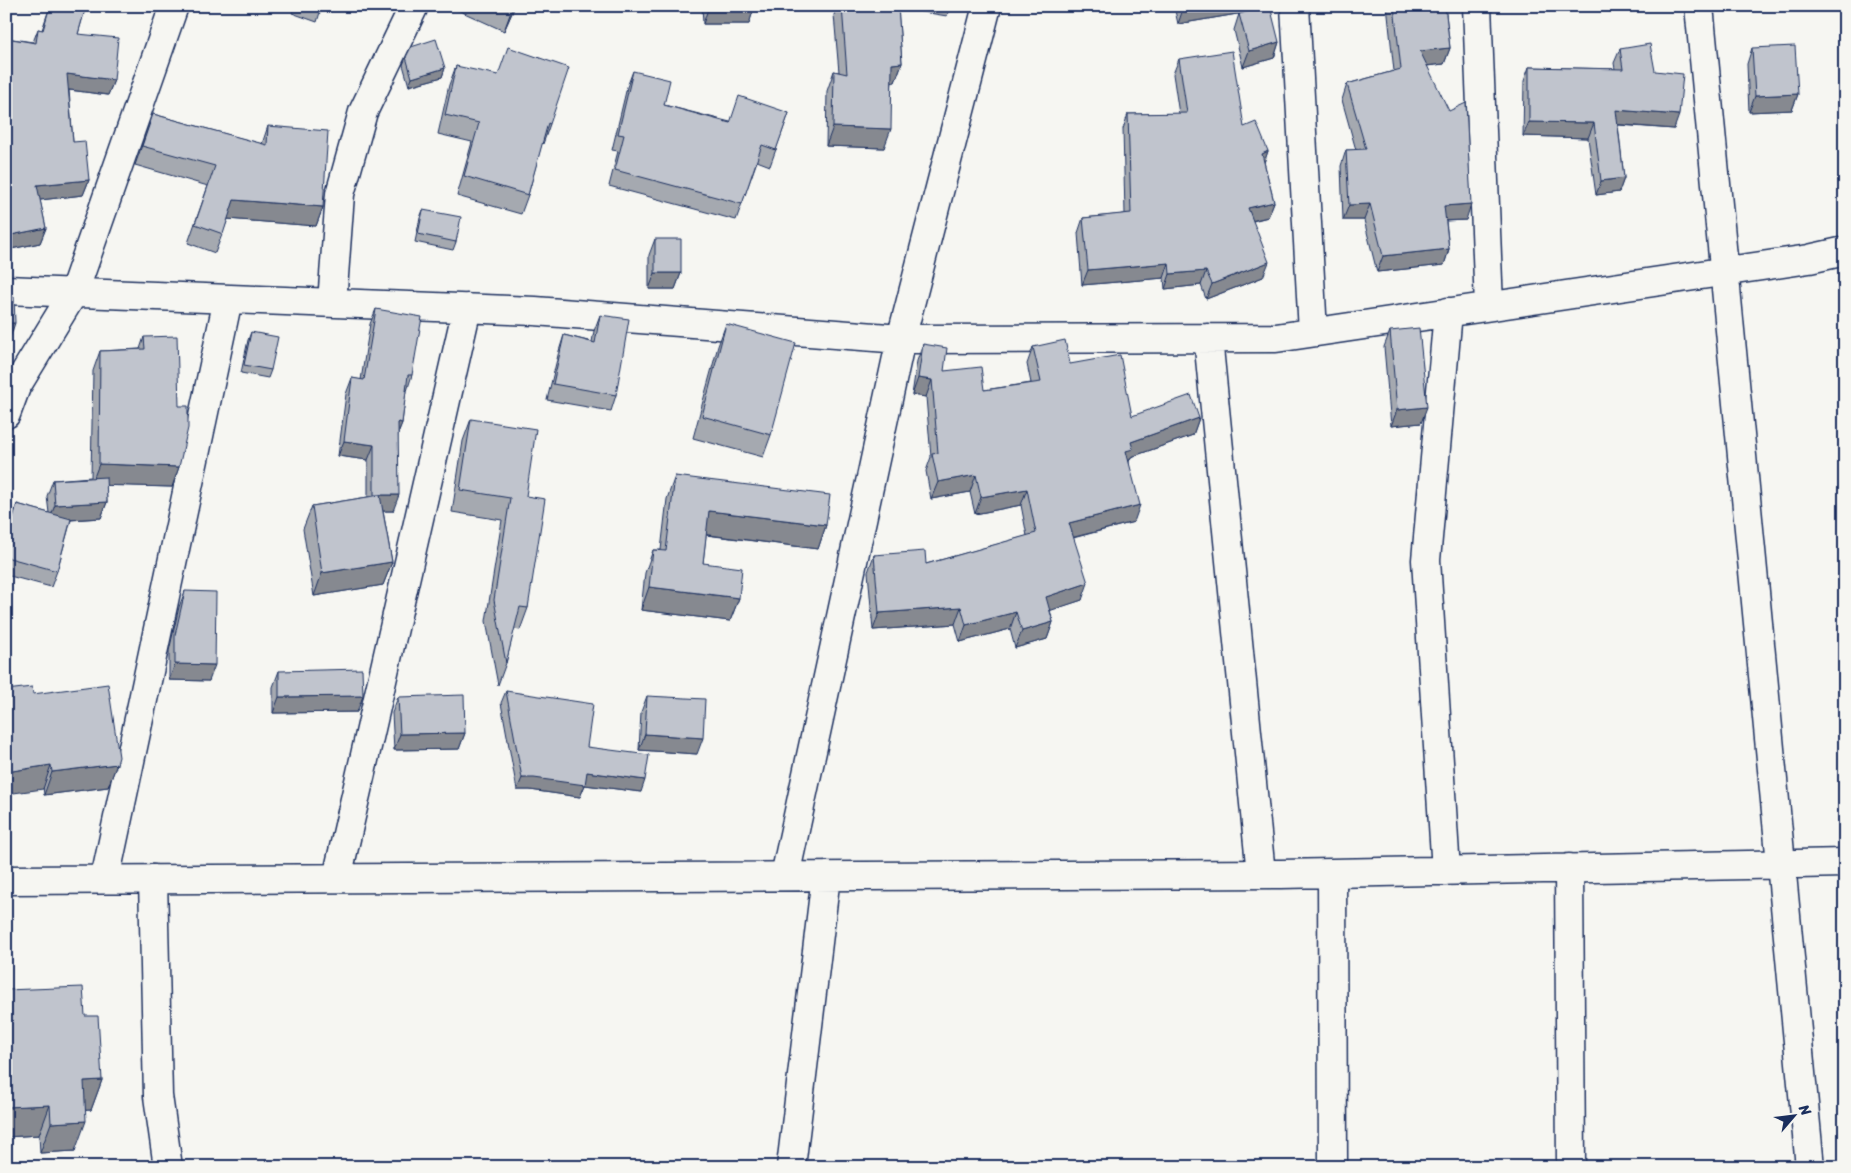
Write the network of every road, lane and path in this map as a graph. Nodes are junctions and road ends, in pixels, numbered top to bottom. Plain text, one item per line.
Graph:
1 (174, 6) edge
2 (414, 6) edge
3 (986, 6) edge
4 (1294, 6) edge
5 (1477, 6) edge
6 (1699, 6) edge
7 (1845, 251) edge
8 (1726, 271) junction
9 (6, 290) edge
10 (74, 292) junction
11 (228, 299) junction
12 (332, 303) junction
13 (1490, 306) junction
14 (467, 308) junction
15 (1448, 312) junction
16 (1313, 332) junction
17 (1208, 338) junction
18 (901, 339) junction
19 (6, 414) edge
20 (1845, 863) edge
21 (1779, 864) junction
22 (1569, 868) junction
23 (1446, 871) junction
24 (1332, 873) junction
25 (1261, 874) junction
26 (785, 876) junction
27 (826, 876) junction
28 (337, 878) junction
29 (105, 879) junction
30 (153, 879) junction
31 (6, 880) edge
32 (168, 1167) edge
33 (791, 1167) edge
34 (1333, 1167) edge
35 (1572, 1167) edge
36 (1810, 1167) edge

1 - 10 street
2 - 12 street
3 - 18 street
4 - 16 street
5 - 13 street
6 - 8 street
7 - 8 street
8 - 13 street
8 - 21 street
9 - 10 street
10 - 11 street
10 - 19 street
11 - 12 street
11 - 29 street
12 - 14 street
13 - 15 street
14 - 18 street
14 - 28 street
15 - 16 street
15 - 23 street
16 - 17 street
17 - 18 street
17 - 25 street
18 - 26 street
20 - 21 street
21 - 22 street
21 - 36 street
22 - 23 street
22 - 35 street
23 - 24 street
24 - 25 street
24 - 34 street
25 - 27 street
26 - 27 street
26 - 28 street
27 - 33 street
28 - 30 street
29 - 30 street
29 - 31 street
30 - 32 street

